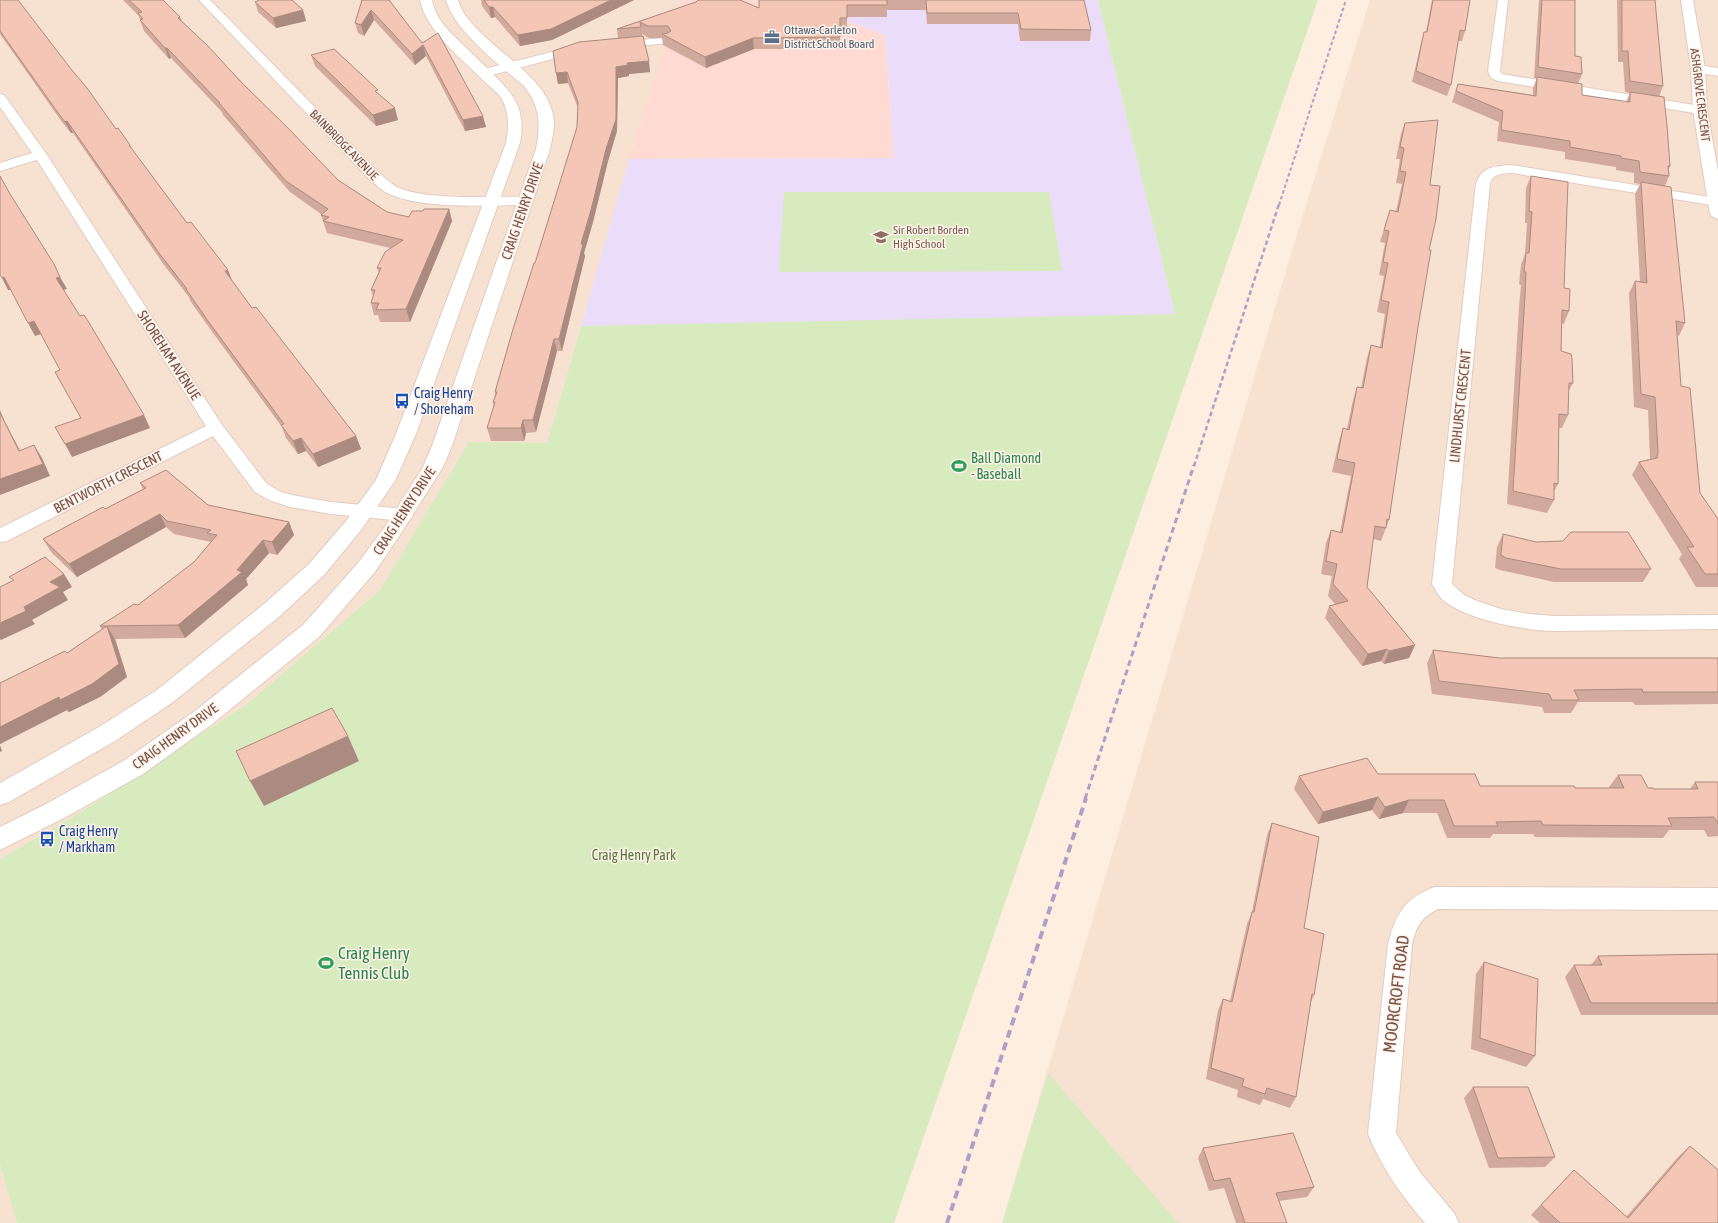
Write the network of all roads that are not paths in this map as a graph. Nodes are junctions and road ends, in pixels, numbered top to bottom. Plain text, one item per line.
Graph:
1 (204, 0) edge
2 (426, 0) edge
3 (452, 0) edge
4 (1503, 0) edge
5 (1687, 0) edge
6 (665, 41) edge
7 (607, 46) edge
8 (592, 48) edge
9 (510, 66) junction
10 (1698, 69) junction
11 (1718, 72) edge
12 (484, 73) junction
13 (0, 98) edge
14 (1700, 110) junction
15 (40, 155) junction
16 (0, 167) edge
17 (492, 200) junction
18 (526, 201) junction
19 (1717, 208) edge
20 (216, 428) junction
21 (364, 511) junction
22 (404, 515) junction
23 (0, 536) edge
24 (1718, 622) edge
25 (0, 796) edge
26 (0, 839) edge
27 (1718, 899) edge
28 (1444, 1223) edge

1 - 17 street, BAINBRIDGE AVENUE
2 - 12 street
3 - 9 street, CRAIG HENRY DRIVE
4 - 14 street
5 - 10 street, ASHGROVE CRESCENT
6 - 7 street
8 - 9 street
9 - 12 street
9 - 18 street, CRAIG HENRY DRIVE
10 - 11 street
10 - 14 street, ASHGROVE CRESCENT
12 - 17 street
13 - 15 street, SHOREHAM AVENUE
14 - 19 street, ASHGROVE CRESCENT
15 - 16 street
15 - 20 street, SHOREHAM AVENUE
17 - 18 street, BAINBRIDGE AVENUE
17 - 21 street
18 - 22 street, CRAIG HENRY DRIVE
19 - 24 street, LINDHURST CRESCENT
20 - 21 street, SHOREHAM AVENUE
20 - 23 street, BENTWORTH CRESCENT
21 - 22 street, SHOREHAM AVENUE
21 - 25 street
22 - 26 street, CRAIG HENRY DRIVE
27 - 28 street, MOORCROFT ROAD

